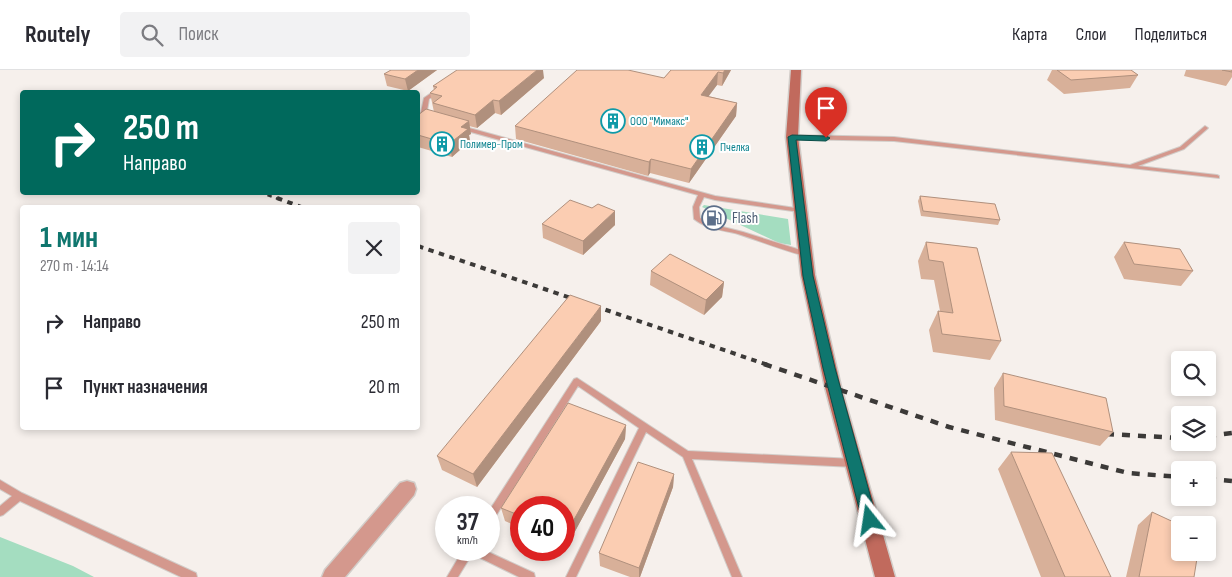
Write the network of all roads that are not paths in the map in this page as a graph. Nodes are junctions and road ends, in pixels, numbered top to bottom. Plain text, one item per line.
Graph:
1 (796, 70) edge
2 (449, 84) edge
3 (433, 120) edge
4 (452, 125) edge
5 (1205, 128) dead end
6 (792, 137) junction
7 (1130, 167) junction
8 (1216, 177) dead end
9 (702, 194) junction
10 (800, 210) junction
11 (805, 254) junction
12 (644, 427) junction
13 (686, 456) junction
14 (854, 463) junction
15 (0, 484) edge
16 (407, 489) dead end
17 (19, 496) junction
18 (500, 502) edge
19 (0, 512) edge
20 (462, 561) edge
21 (497, 561) edge
22 (192, 577) edge
23 (332, 577) edge
24 (452, 577) edge
25 (530, 577) edge
26 (571, 577) edge
27 (737, 577) edge
28 (885, 577) edge

1 - 6 street
2 - 3 lane
4 - 9 lane
5 - 7 lane
6 - 7 lane
6 - 10 street
7 - 8 lane
9 - 10 lane
9 - 11 lane
10 - 11 street
11 - 14 street
12 - 13 lane
12 - 18 lane
12 - 26 lane
13 - 14 lane
13 - 27 lane
14 - 28 street
15 - 17 lane
16 - 23 street
17 - 19 lane
17 - 22 lane
20 - 24 lane
21 - 25 lane

